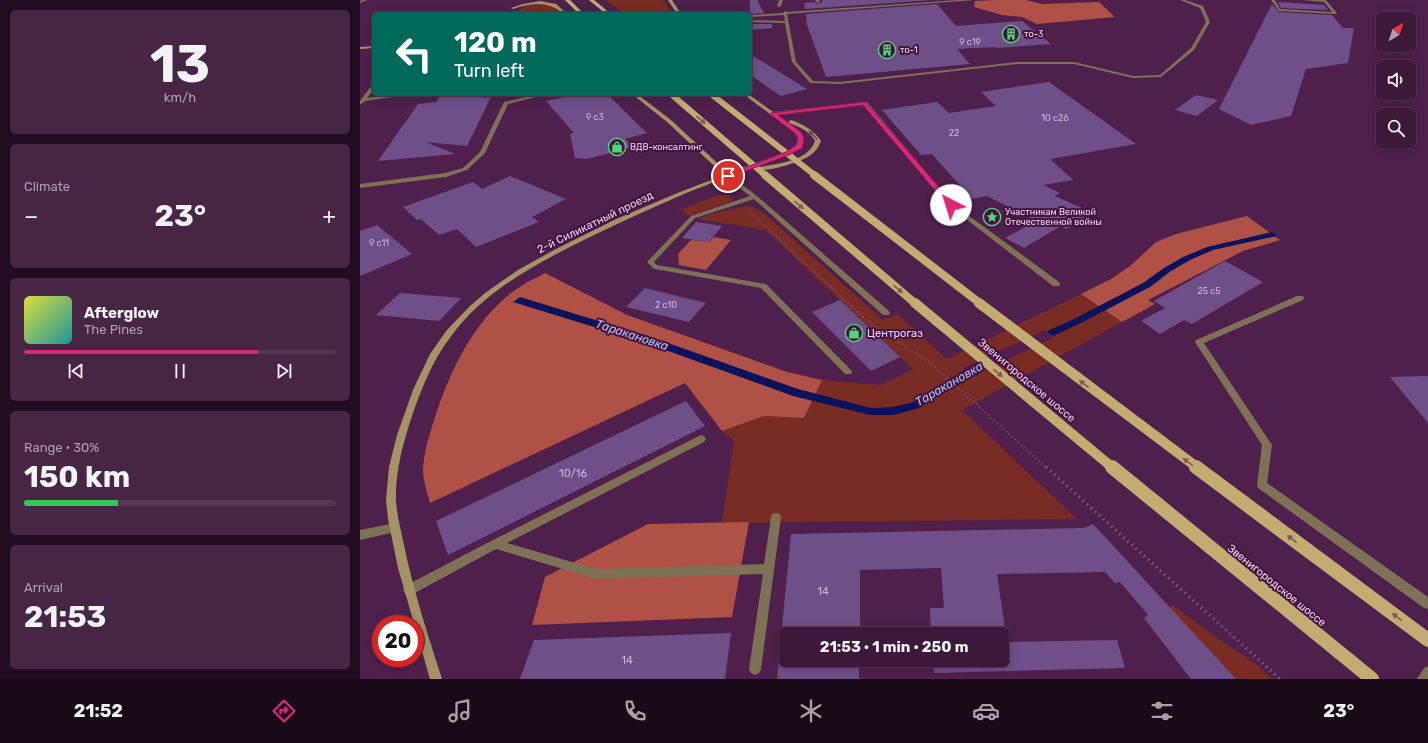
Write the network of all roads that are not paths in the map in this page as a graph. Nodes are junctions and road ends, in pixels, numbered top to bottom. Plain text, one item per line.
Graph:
1 (365, 0) edge
2 (534, 0) edge
3 (567, 0) edge
4 (591, 0) edge
5 (670, 0) edge
6 (781, 0) edge
7 (973, 0) edge
8 (1182, 0) edge
9 (1273, 0) edge
10 (1300, 0) edge
11 (1304, 0) edge
12 (1325, 1) edge
13 (360, 2) edge
14 (779, 6) dead end
15 (513, 8) junction
16 (512, 12) edge
17 (563, 12) edge
18 (580, 12) edge
19 (606, 12) edge
20 (678, 12) edge
21 (785, 12) junction
22 (1308, 12) junction
23 (752, 16) edge
24 (752, 22) edge
25 (787, 22) junction
26 (372, 46) edge
27 (360, 48) edge
28 (372, 89) edge
29 (393, 96) edge
30 (537, 96) edge
31 (637, 96) edge
32 (673, 96) edge
33 (714, 96) edge
34 (748, 96) edge
35 (364, 100) junction
36 (360, 104) edge
37 (773, 114) junction
38 (728, 176) junction
39 (360, 186) edge
40 (755, 197) junction
41 (1056, 284) dead end
42 (1300, 298) dead end
43 (886, 313) dead end
44 (848, 372) dead end
45 (701, 439) dead end
46 (776, 517) dead end
47 (395, 528) junction
48 (360, 535) edge
49 (495, 544) junction
50 (768, 569) junction
51 (409, 590) junction
52 (1428, 604) edge
53 (1428, 640) edge
54 (755, 669) dead end
55 (1428, 672) edge
56 (436, 679) edge
57 (1372, 679) edge
58 (1423, 679) edge

1 - 13 street
2 - 15 street
3 - 18 main road
4 - 19 main road
5 - 20 street
6 - 14 street
7 - 21 street
8 - 25 street
9 - 22 street
10 - 22 street
11 - 12 street
12 - 22 street
15 - 16 street
15 - 17 street
21 - 23 street
21 - 25 street
24 - 25 street
26 - 27 street
28 - 35 street
29 - 35 street
30 - 39 street
31 - 38 street
32 -> 57 main road, Звенигородское шоссе, bridge
53 -> 33 main road, bridge
34 - 37 street, 2-й Силикатный проезд
35 - 36 street
37 - 38 street, 2-й Силикатный проезд
38 -> 37 street, 2-й Силикатный проезд
37 - 41 street
38 - 40 street
38 - 47 street, 2-й Силикатный проезд
40 - 43 street
40 - 44 street
42 - 52 street
45 - 49 street
46 - 50 street
47 - 48 street
47 - 51 street, 2-й Силикатный проезд
49 - 50 street
49 - 51 street
50 - 54 street
51 - 56 street, 2-й Силикатный проезд
55 - 58 street

